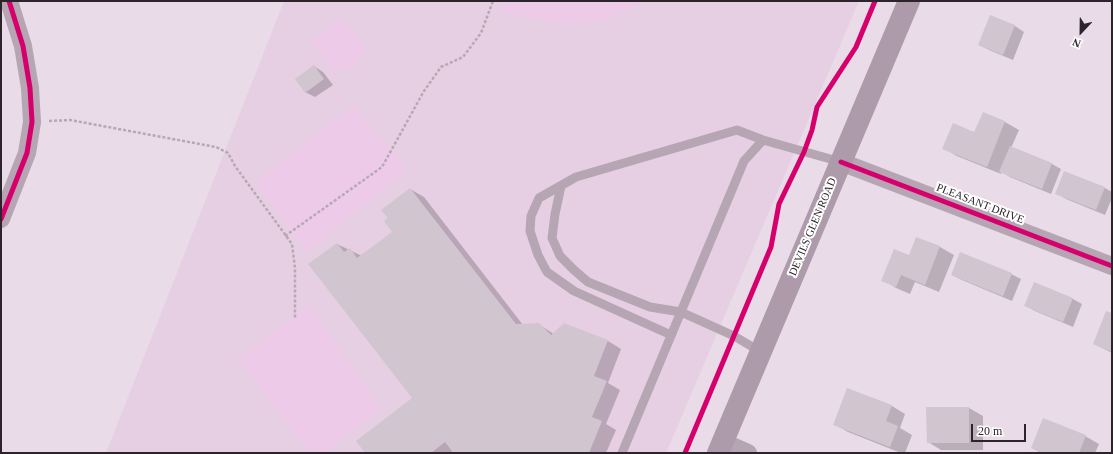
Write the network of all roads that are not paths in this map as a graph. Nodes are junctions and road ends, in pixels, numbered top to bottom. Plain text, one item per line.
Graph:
1 (9, 1) edge
2 (909, 1) edge
3 (763, 140) junction
4 (841, 162) junction
5 (560, 186) junction
6 (1, 219) edge
7 (1112, 266) edge
8 (681, 312) junction
9 (671, 335) junction
10 (761, 352) junction
11 (721, 448) edge
12 (622, 453) edge
13 (748, 453) edge

1 - 6 street
2 - 4 main road, DEVILS GLEN ROAD
3 - 4 lane
3 - 5 lane
3 - 8 lane
4 - 7 street, PLEASANT DRIVE
4 - 10 main road, DEVILS GLEN ROAD
5 - 8 lane
5 - 9 lane
8 - 9 lane
8 - 10 lane
9 - 12 lane
10 - 11 main road, DEVILS GLEN ROAD
11 - 13 street

